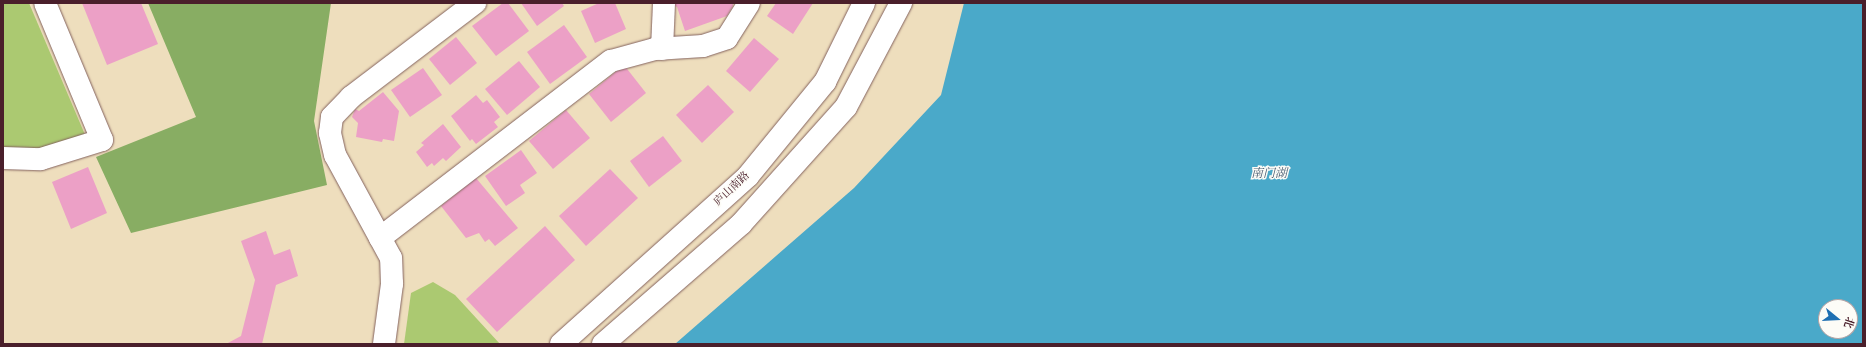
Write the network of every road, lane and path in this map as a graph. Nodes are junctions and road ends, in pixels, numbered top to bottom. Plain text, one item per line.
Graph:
1 (45, 3) edge
2 (475, 3) edge
3 (664, 3) edge
4 (749, 3) edge
5 (864, 3) edge
6 (901, 3) edge
7 (662, 49) junction
8 (3, 158) edge
9 (380, 238) junction
10 (384, 344) edge
11 (561, 344) edge
12 (603, 344) edge

1 - 8 street
2 - 9 street
3 - 7 street
4 - 7 street
5 - 11 street, 庐山南路
6 - 12 street
7 - 9 street
9 - 10 street

